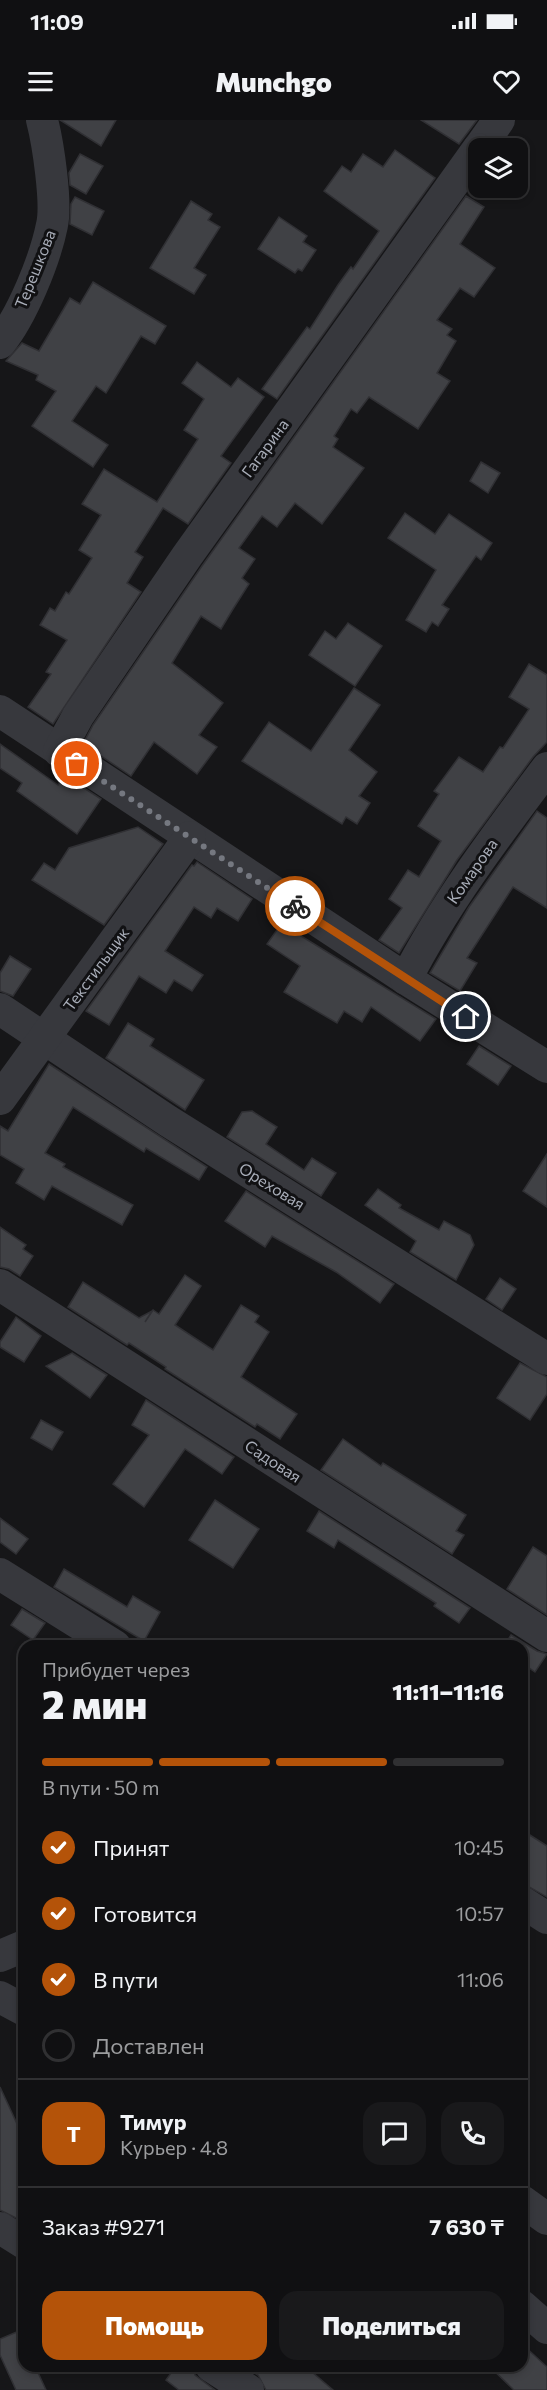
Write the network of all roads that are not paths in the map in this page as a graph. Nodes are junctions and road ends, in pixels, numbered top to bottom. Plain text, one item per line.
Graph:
1 (42, 120) edge
2 (499, 120) edge
3 (487, 138) edge
4 (468, 164) edge
5 (0, 343) edge
6 (0, 711) edge
7 (59, 751) junction
8 (547, 768) edge
9 (190, 837) junction
10 (406, 979) junction
11 (0, 1009) edge
12 (45, 1040) junction
13 (547, 1067) edge
14 (0, 1099) edge
15 (0, 1285) edge
16 (547, 1359) edge
17 (0, 1574) edge
18 (547, 1636) edge
19 (105, 1640) edge
20 (528, 1906) edge
21 (547, 1918) edge
22 (18, 1948) edge
23 (0, 1956) edge
24 (0, 1997) edge
25 (18, 2007) edge
26 (528, 2205) edge
27 (547, 2219) edge
28 (0, 2228) edge
29 (18, 2239) edge
30 (528, 2311) edge
31 (547, 2328) edge
32 (220, 2372) edge
33 (248, 2390) edge

1 - 5 street, Терешкова
2 - 3 street, Гагарина
4 - 7 street, Гагарина
6 - 7 street
7 - 9 street
8 - 10 street, Комарова
9 - 10 street
9 - 12 street, Текстильщик
10 - 13 street
11 - 12 street, Ореховая
12 - 14 street, Текстильщик
12 - 16 street, Ореховая
15 - 18 street, Садовая
17 - 19 street
20 - 21 street
22 - 23 street
24 - 25 street
26 - 27 street
28 - 29 street
30 - 31 street
32 - 33 street

